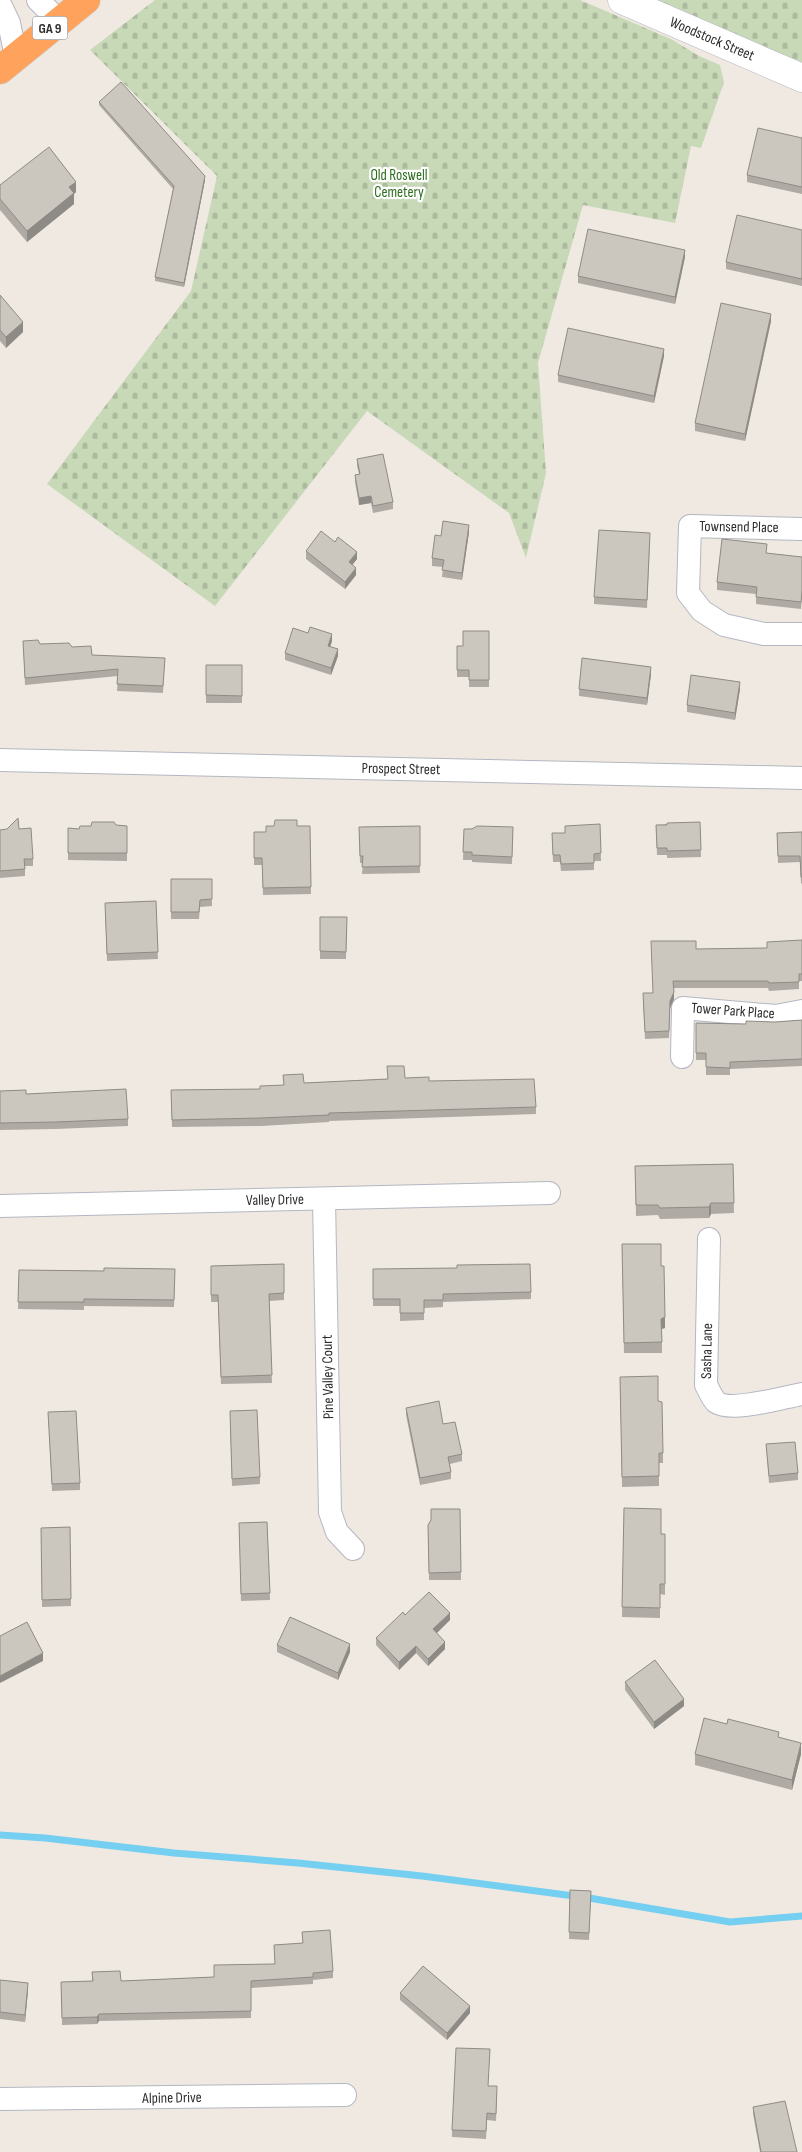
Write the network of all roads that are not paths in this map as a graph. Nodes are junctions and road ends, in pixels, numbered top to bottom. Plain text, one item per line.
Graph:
1 (38, 0) edge
2 (86, 0) edge
3 (622, 0) edge
4 (0, 4) edge
5 (59, 21) junction
6 (8, 63) edge
7 (802, 78) edge
8 (802, 529) edge
9 (802, 634) edge
10 (0, 760) edge
11 (802, 778) edge
12 (802, 1011) edge
13 (682, 1057) dead end
14 (549, 1193) dead end
15 (324, 1198) junction
16 (0, 1206) edge
17 (709, 1239) dead end
18 (802, 1394) edge
19 (353, 1549) dead end
20 (345, 2095) dead end
21 (0, 2100) edge

1 - 5 street
2 - 5 highway, GA 9
3 - 7 street, Woodstock Street
4 - 6 street
5 - 6 highway, GA 9
8 - 9 street, Townsend Place
10 - 11 street, Prospect Street
12 - 13 street, Tower Park Place
14 - 15 street, Valley Drive
15 - 16 street, Valley Drive
15 - 19 street, Pine Valley Court
17 - 18 street, Sasha Lane
20 - 21 street, Alpine Drive

